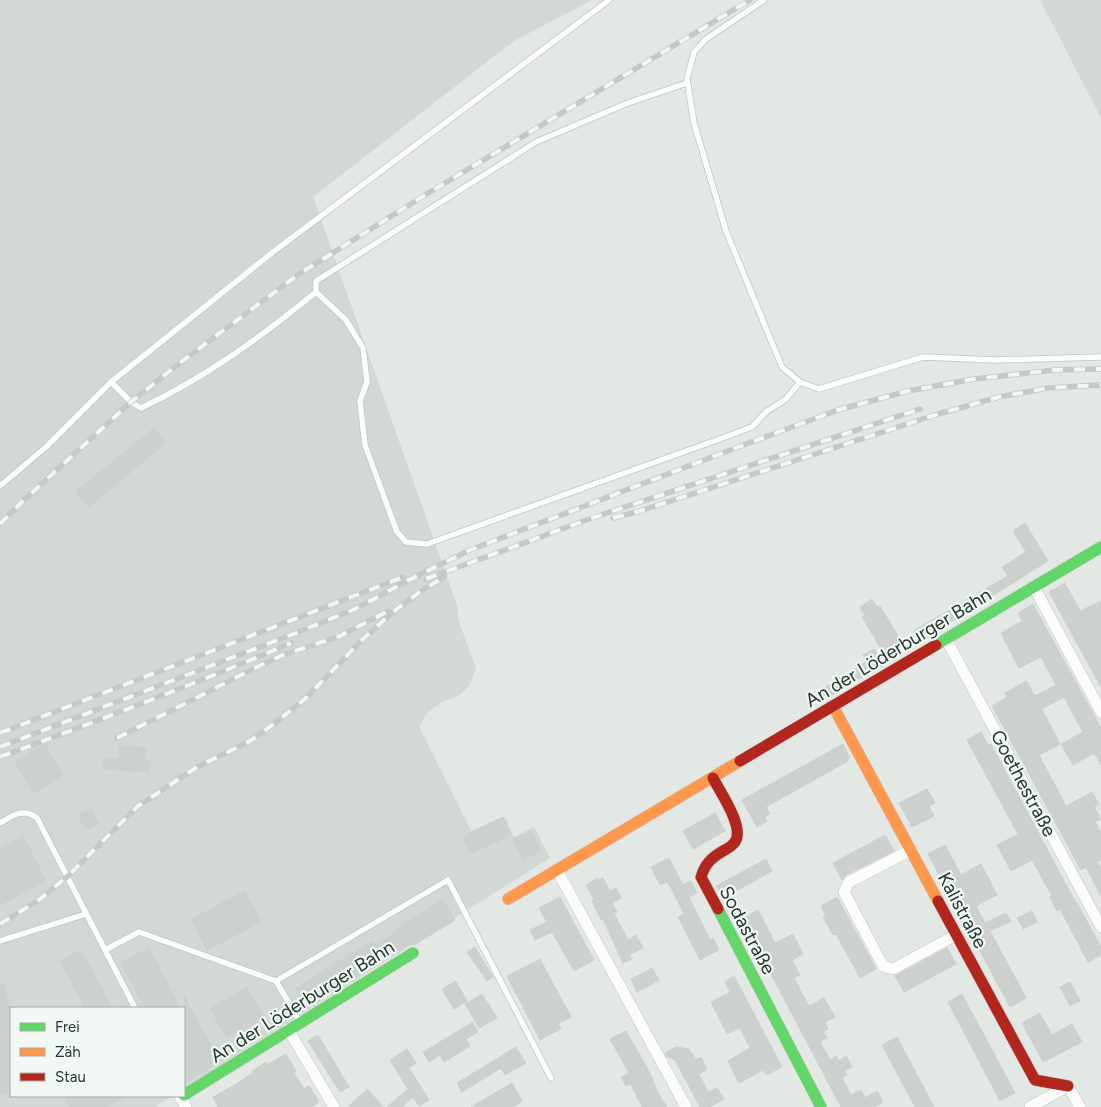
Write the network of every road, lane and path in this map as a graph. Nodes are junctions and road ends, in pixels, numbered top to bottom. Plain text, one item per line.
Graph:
1 (609, 0) edge
2 (764, 0) edge
3 (687, 83) junction
4 (316, 292) junction
5 (1101, 357) edge
6 (111, 382) junction
7 (800, 382) junction
8 (0, 486) edge
9 (1101, 547) edge
10 (1034, 587) junction
11 (946, 638) junction
12 (833, 706) junction
13 (1101, 712) edge
14 (713, 778) junction
15 (0, 823) edge
16 (910, 850) junction
17 (557, 870) junction
18 (508, 898) dead end
19 (86, 914) junction
20 (1101, 927) edge
21 (956, 935) junction
22 (0, 941) edge
23 (104, 950) junction
24 (412, 953) dead end
25 (276, 981) junction
26 (134, 1007) edge
27 (300, 1022) junction
28 (288, 1030) junction
29 (551, 1078) dead end
30 (1068, 1086) junction
31 (185, 1096) edge
32 (334, 1107) edge
33 (686, 1107) edge
34 (822, 1107) edge
35 (1030, 1107) edge
36 (1080, 1107) edge

1 - 6 lane
2 - 3 lane
3 - 4 lane
3 - 7 lane
4 - 6 lane
4 - 7 lane
5 - 7 lane
6 - 8 lane
9 - 10 street, An der Löderburger Bahn
10 - 11 street, An der Löderburger Bahn
10 - 13 street
11 - 12 street, An der Löderburger Bahn
11 - 20 street, Goethestraße
12 - 14 street, An der Löderburger Bahn
12 - 16 street, Kalistraße
14 - 17 street, An der Löderburger Bahn
14 - 34 street, Sodastraße
15 - 19 lane
16 - 21 street, Kalistraße
16 - 21 street
17 - 18 street, An der Löderburger Bahn
17 - 33 street
19 - 22 lane
19 - 23 lane
21 - 30 street, Kalistraße
23 - 25 lane
23 - 26 lane
24 - 27 street, An der Löderburger Bahn
25 - 27 lane
25 - 29 lane
27 - 28 street, An der Löderburger Bahn
28 - 31 street, An der Löderburger Bahn
28 - 32 street
30 - 35 street
30 - 36 street

